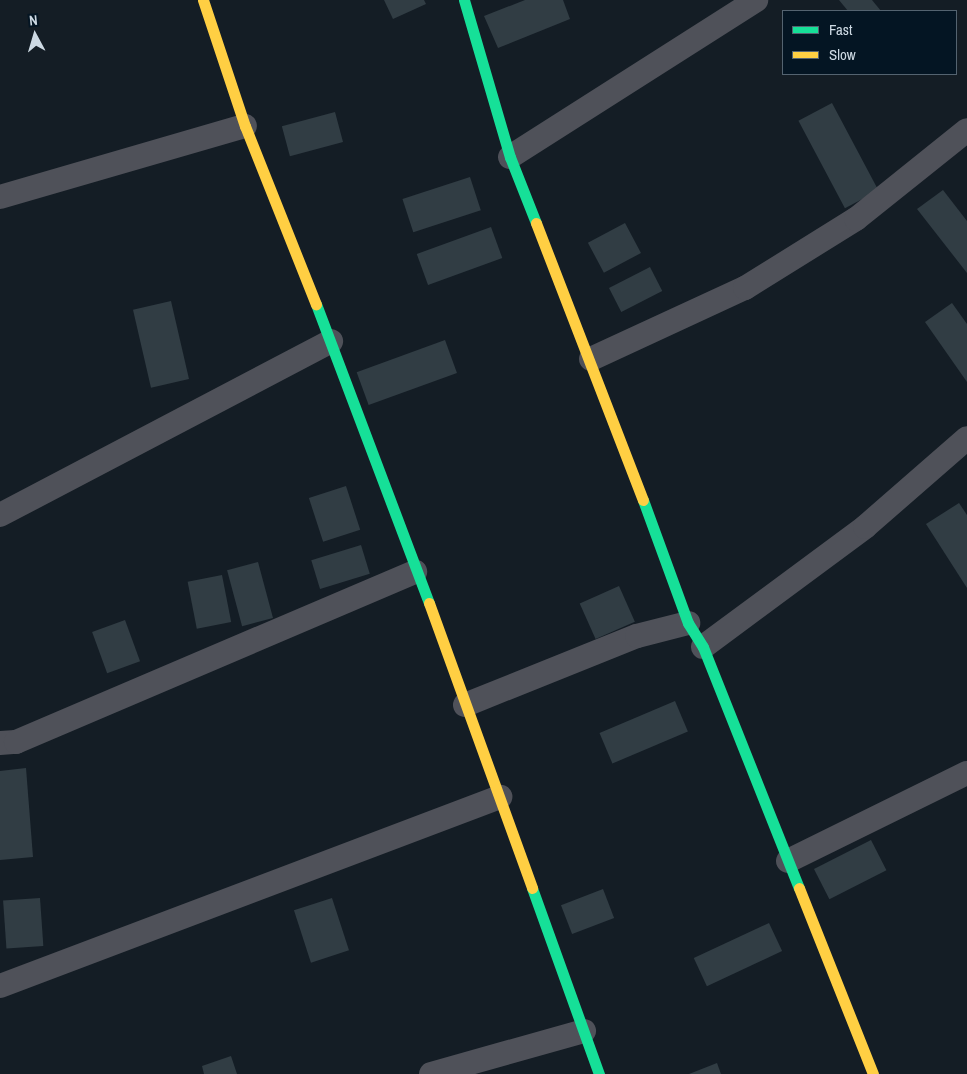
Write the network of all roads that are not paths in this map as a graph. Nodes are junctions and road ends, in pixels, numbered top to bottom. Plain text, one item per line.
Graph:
1 (202, 0) edge
2 (464, 0) edge
3 (756, 0) edge
4 (245, 126) junction
5 (967, 130) edge
6 (510, 157) junction
7 (0, 197) edge
8 (331, 341) junction
9 (591, 360) junction
10 (967, 438) edge
11 (0, 516) edge
12 (415, 572) junction
13 (688, 623) junction
14 (703, 647) junction
15 (465, 705) junction
16 (0, 743) edge
17 (967, 773) edge
18 (500, 796) junction
19 (788, 861) junction
20 (0, 986) edge
21 (584, 1031) junction
22 (431, 1074) edge
23 (599, 1074) edge
24 (873, 1074) edge

1 - 4 street
2 - 6 street
3 - 6 street
4 - 7 street
4 - 8 street
5 - 9 street
6 - 9 street
8 - 11 street
8 - 12 street
9 - 13 street
10 - 14 street
12 - 15 street
12 - 16 street
13 - 14 street
13 - 15 street
14 - 19 street
15 - 18 street
17 - 19 street
18 - 20 street
18 - 21 street
19 - 24 street
21 - 22 street
21 - 23 street

